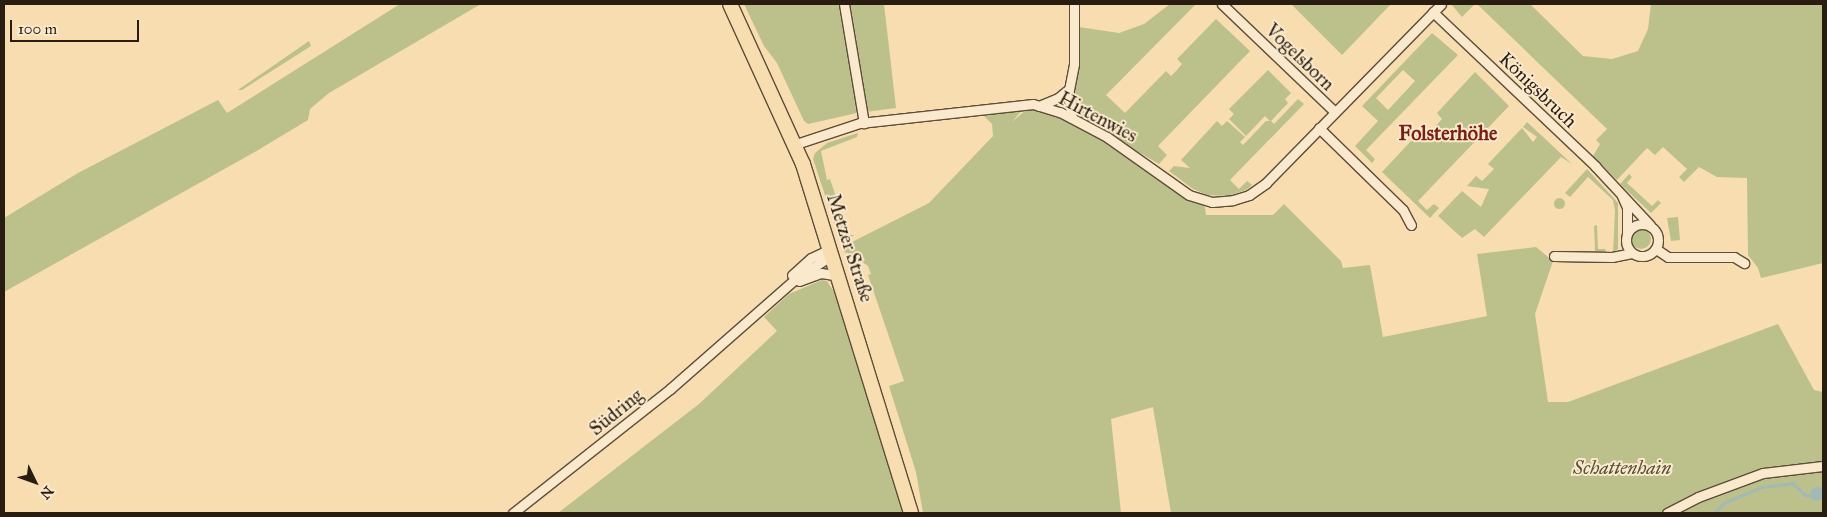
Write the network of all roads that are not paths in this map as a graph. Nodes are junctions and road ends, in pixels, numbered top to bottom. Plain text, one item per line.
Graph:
1 (730, 4) edge
2 (844, 4) edge
3 (1074, 4) edge
4 (1222, 4) edge
5 (1441, 4) edge
6 (1433, 12) junction
7 (1068, 90) junction
8 (1039, 106) junction
9 (1334, 112) junction
10 (1072, 118) junction
11 (864, 123) junction
12 (1319, 128) junction
13 (796, 144) junction
14 (1620, 191) junction
15 (1411, 225) dead end
16 (1650, 225) junction
17 (1627, 232) junction
18 (1656, 249) junction
19 (831, 252) junction
20 (1632, 253) junction
21 (1554, 256) dead end
22 (1744, 263) dead end
23 (839, 276) junction
24 (785, 288) junction
25 (735, 332) junction
26 (1823, 466) edge
27 (513, 513) edge
28 (911, 513) edge
29 (1667, 513) edge

1 - 13 main road, Metzer Straße
2 - 11 street
3 - 7 street
4 - 9 street, Vogelsborn
5 - 6 street, Hirtenwies
6 - 9 street, Hirtenwies
6 - 14 street, Königsbruch
7 - 8 street
7 - 10 street
8 - 10 street, Hirtenwies
8 - 11 street, Hirtenwies
9 - 12 street, Hirtenwies
10 - 12 street, Hirtenwies
11 - 13 street, Hirtenwies
12 - 15 street
13 - 19 main road, Metzer Straße
14 - 16 street, Königsbruch
14 - 17 street, Königsbruch
16 - 17 street
16 - 18 street, Königsbruch
17 - 20 street, Königsbruch
18 - 20 street
18 - 22 street
19 - 23 main road, Metzer Straße
19 - 24 street, Südring
19 - 25 street, Südring
20 - 21 street
23 - 24 street, Südring
23 - 28 main road, Metzer Straße
24 - 25 street, Südring
25 - 27 street, Südring
26 - 29 street

